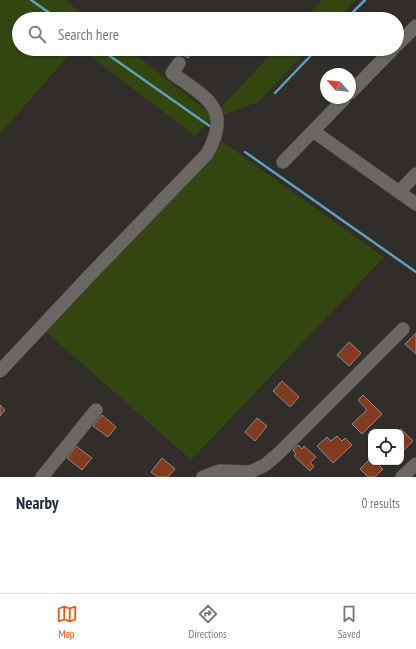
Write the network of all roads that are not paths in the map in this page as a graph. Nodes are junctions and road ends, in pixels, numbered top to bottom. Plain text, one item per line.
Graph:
1 (416, 26) edge
2 (404, 38) edge
3 (386, 56) edge
4 (179, 63) dead end
5 (356, 87) edge
6 (339, 104) edge
7 (313, 131) junction
8 (283, 162) dead end
9 (416, 174) edge
10 (399, 192) junction
11 (416, 204) edge
12 (403, 329) dead end
13 (0, 371) edge
14 (96, 410) dead end
15 (416, 464) edge
16 (42, 477) edge
17 (202, 477) edge
18 (402, 477) edge

1 - 2 lane
3 - 5 lane
4 - 13 lane
6 - 7 lane
7 - 8 lane
7 - 10 lane
9 - 10 lane
10 - 11 lane
12 - 17 lane
14 - 16 lane
15 - 18 lane

